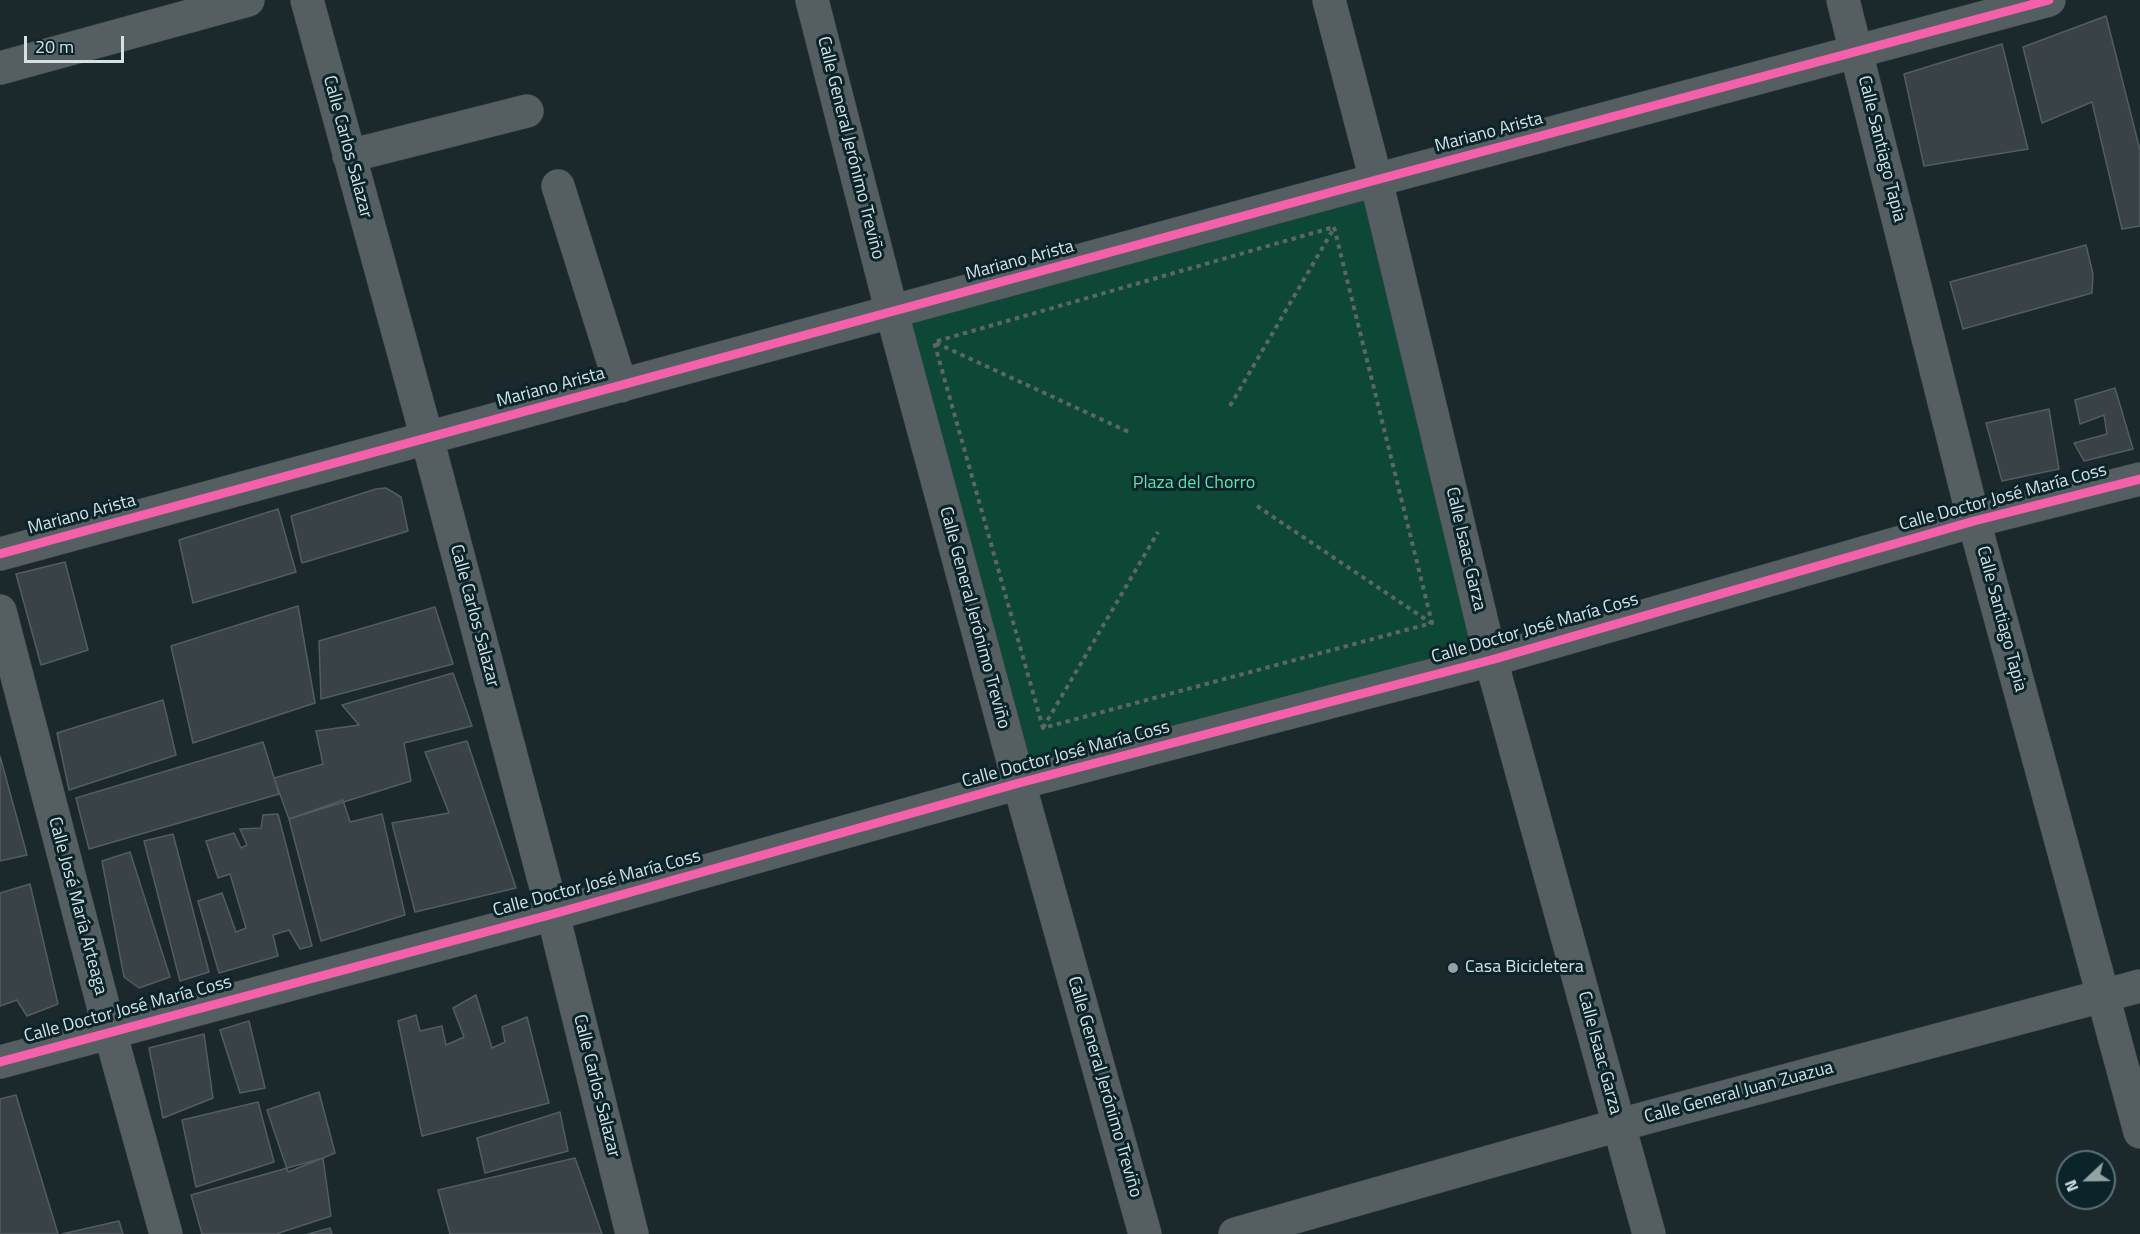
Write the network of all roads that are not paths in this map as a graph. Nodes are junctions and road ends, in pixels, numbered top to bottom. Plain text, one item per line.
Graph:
1 (248, 0) edge
2 (307, 0) edge
3 (812, 0) edge
4 (1329, 0) edge
5 (1843, 0) edge
6 (2049, 0) edge
7 (1856, 52) junction
8 (0, 68) edge
9 (527, 111) dead end
10 (349, 156) junction
11 (1376, 180) junction
12 (558, 186) dead end
13 (892, 313) junction
14 (621, 386) junction
15 (427, 438) junction
16 (2140, 478) edge
17 (1974, 522) junction
18 (0, 554) edge
19 (0, 611) edge
20 (1491, 660) junction
21 (1019, 783) junction
22 (553, 914) junction
23 (2140, 986) edge
24 (2103, 996) junction
25 (110, 1032) junction
26 (0, 1062) edge
27 (1619, 1125) junction
28 (2140, 1132) edge
29 (166, 1234) edge
30 (632, 1234) edge
31 (1145, 1234) edge
32 (1235, 1234) edge
33 (1649, 1234) edge

1 - 8 street
2 - 10 street, Calle Carlos Salazar
3 - 13 street, Calle General Jerónimo Treviño
4 - 11 street, Calle Isaac Garza
5 - 7 street, Calle Santiago Tapia
6 - 7 street, Mariano Arista
7 - 11 street, Mariano Arista
7 - 17 street, Calle Santiago Tapia
9 - 10 street
10 - 15 street, Calle Carlos Salazar
11 - 13 street, Mariano Arista
11 - 20 street, Calle Isaac Garza
12 - 14 street
13 - 14 street, Mariano Arista
13 - 21 street, Calle General Jerónimo Treviño
14 - 15 street, Mariano Arista
15 - 18 street, Mariano Arista
15 - 22 street, Calle Carlos Salazar
16 - 17 street, Calle Doctor José María Coss
17 - 20 street, Calle Doctor José María Coss
17 - 24 street, Calle Santiago Tapia
19 - 25 street, Calle José María Arteaga
20 - 21 street, Calle Doctor José María Coss
20 - 27 street, Calle Isaac Garza
21 - 22 street, Calle Doctor José María Coss
21 - 31 street, Calle General Jerónimo Treviño
22 - 25 street, Calle Doctor José María Coss
22 - 30 street, Calle Carlos Salazar
23 - 24 street, Calle General Juan Zuazua
24 - 27 street, Calle General Juan Zuazua
24 - 28 street, Calle Santiago Tapia
25 - 26 street, Calle Doctor José María Coss
25 - 29 street, Calle José María Arteaga
27 - 32 street, Calle General Juan Zuazua
27 - 33 street, Calle Isaac Garza

